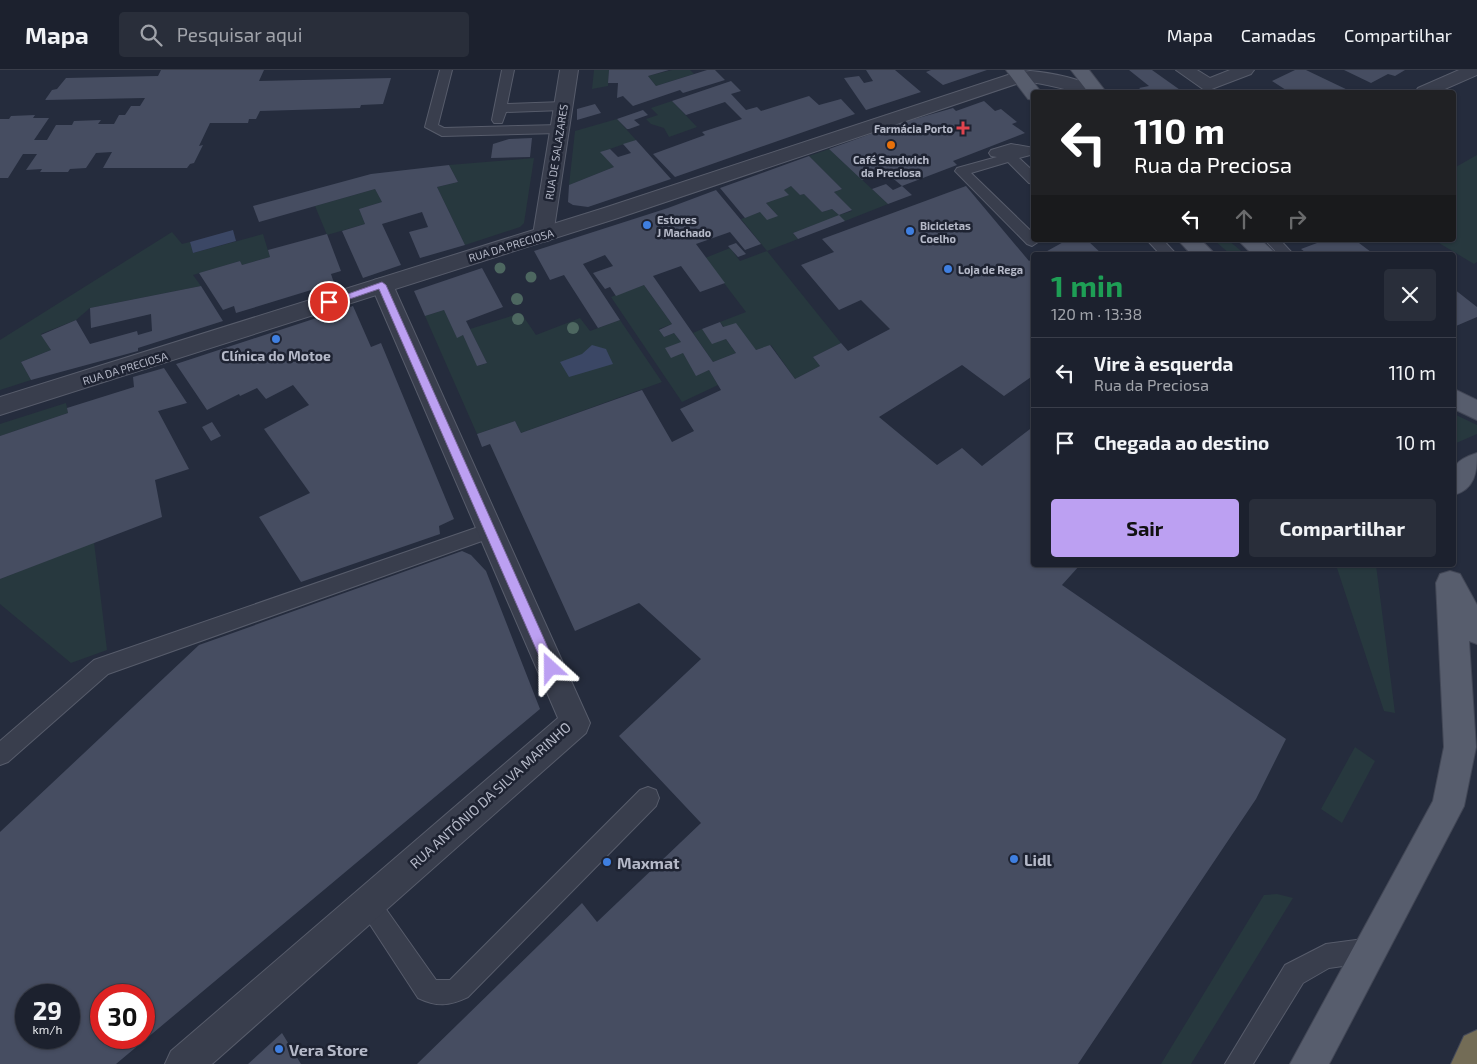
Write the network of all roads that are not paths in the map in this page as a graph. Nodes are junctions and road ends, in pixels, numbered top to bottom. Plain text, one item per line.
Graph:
1 (446, 70) edge
2 (508, 70) edge
3 (569, 70) edge
4 (1080, 70) edge
5 (1184, 70) edge
6 (1245, 70) edge
7 (1473, 70) edge
8 (1017, 74) edge
9 (1085, 90) edge
10 (1095, 90) edge
11 (1428, 90) edge
12 (1031, 91) edge
13 (563, 106) junction
14 (500, 108) junction
15 (559, 129) junction
16 (495, 131) junction
17 (1031, 150) edge
18 (1010, 156) junction
19 (969, 169) junction
20 (1031, 177) edge
21 (543, 235) junction
22 (1031, 240) edge
23 (1156, 242) edge
24 (1190, 242) edge
25 (1250, 242) edge
26 (1274, 242) edge
27 (1167, 252) edge
28 (1202, 252) edge
29 (1262, 252) edge
30 (1283, 252) edge
31 (382, 285) junction
32 (1456, 382) edge
33 (1477, 388) edge
34 (1456, 399) edge
35 (0, 406) edge
36 (1477, 411) edge
37 (1477, 463) edge
38 (1456, 482) edge
39 (490, 531) junction
40 (1447, 574) edge
41 (1477, 631) edge
42 (0, 755) edge
43 (648, 798) dead end
44 (368, 903) junction
45 (1371, 950) junction
46 (1477, 1049) edge
47 (184, 1064) edge
48 (1238, 1064) edge
49 (1309, 1064) edge
50 (1470, 1064) edge

1 - 16 lane
2 - 14 lane
3 - 13 street, RUA DE SALAZARES
4 - 10 main road
5 - 6 street
7 - 11 street
8 - 9 street, RUA DA PRECIOSA
8 - 12 main road
8 - 21 street, RUA DA PRECIOSA
13 - 14 lane
13 - 15 street, RUA DE SALAZARES
14 - 16 lane
15 - 16 lane
15 - 21 street, RUA DE SALAZARES
17 - 18 lane
17 - 19 lane
18 - 19 lane
18 - 20 lane
19 - 22 lane
21 - 31 street, RUA DA PRECIOSA
23 - 27 lane
24 - 28 main road
25 - 29 main road
26 - 30 lane
31 - 35 street, RUA DA PRECIOSA
31 - 39 street, RUA ANTÓNIO DA SILVA MARINHO
32 - 33 main road
34 - 36 main road
37 - 38 main road
39 - 42 lane
39 - 44 street, RUA ANTÓNIO DA SILVA MARINHO
40 - 41 main road
40 - 45 main road
43 - 44 lane
44 - 47 street, RUA ANTÓNIO DA SILVA MARINHO
45 - 48 lane
45 - 49 main road
46 - 50 highway

